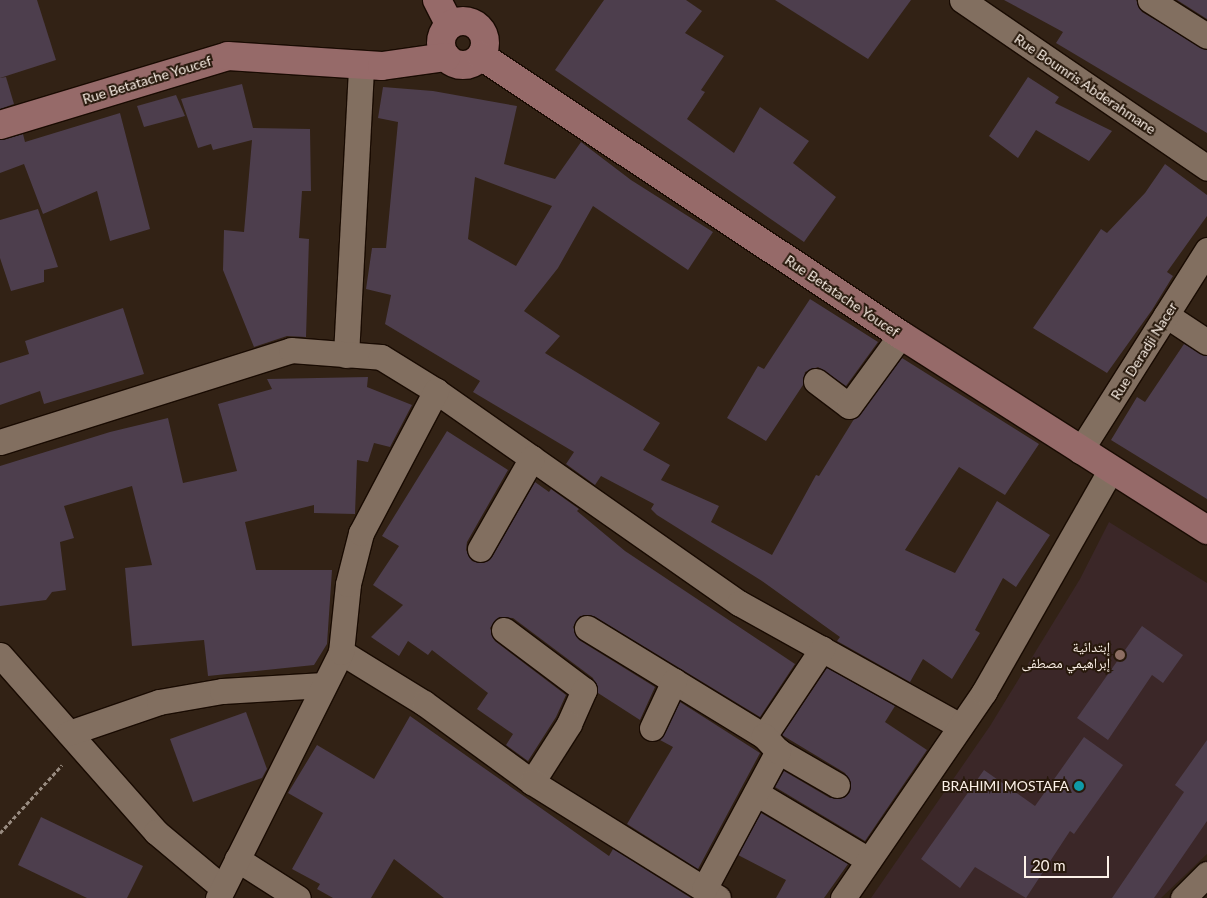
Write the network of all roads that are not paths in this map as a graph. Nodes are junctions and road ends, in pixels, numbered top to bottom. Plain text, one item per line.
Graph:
1 (436, 0) edge
2 (962, 0) edge
3 (1150, 0) edge
4 (450, 25) junction
5 (1207, 36) edge
6 (481, 56) junction
7 (446, 57) junction
8 (361, 65) junction
9 (0, 125) edge
10 (1207, 168) edge
11 (1207, 250) edge
12 (1166, 315) junction
13 (900, 335) junction
14 (1207, 342) edge
15 (346, 354) junction
16 (816, 381) dead end
17 (436, 390) junction
18 (0, 442) edge
19 (1080, 451) junction
20 (532, 458) junction
21 (1110, 471) junction
22 (1207, 530) edge
23 (480, 549) dead end
24 (587, 628) dead end
25 (504, 630) dead end
26 (822, 650) junction
27 (341, 652) junction
28 (0, 656) edge
29 (674, 681) junction
30 (324, 685) junction
31 (960, 726) junction
32 (652, 728) dead end
33 (74, 739) junction
34 (771, 744) junction
35 (532, 782) junction
36 (837, 785) dead end
37 (756, 793) junction
38 (237, 859) junction
39 (868, 860) junction
40 (1207, 874) edge
41 (221, 893) edge
42 (711, 893) edge
43 (298, 898) edge
44 (843, 898) edge
45 (1183, 898) edge

1 - 4 main road
2 - 10 street, Rue Boumris Abderahmane
3 - 5 street
4 - 6 main road
4 - 7 main road
6 - 7 main road
6 - 13 main road, Rue Betatache Youcef
7 - 8 main road, Rue Betatache Youcef
8 - 9 main road, Rue Betatache Youcef
8 - 15 street
11 - 12 street, Rue Deradji Nacer
12 - 14 street
12 - 19 street, Rue Deradji Nacer
13 - 16 street
13 - 19 main road, Rue Betatache Youcef
15 - 17 street
15 - 18 street
17 - 20 street
17 - 27 street
19 - 21 main road, Rue Betatache Youcef
20 - 23 street
20 - 26 street
21 - 22 main road, Rue Betatache Youcef
21 - 31 street
24 - 29 street
25 - 35 street
26 - 31 street
26 - 34 street
27 - 30 street
27 - 35 street
28 - 33 street
29 - 32 street
29 - 34 street
30 - 33 street
30 - 38 street
31 - 39 street
33 - 41 street
34 - 36 street
34 - 37 street
35 - 42 street
37 - 39 street
37 - 42 street
38 - 41 street
38 - 43 street
39 - 44 street
40 - 45 street

